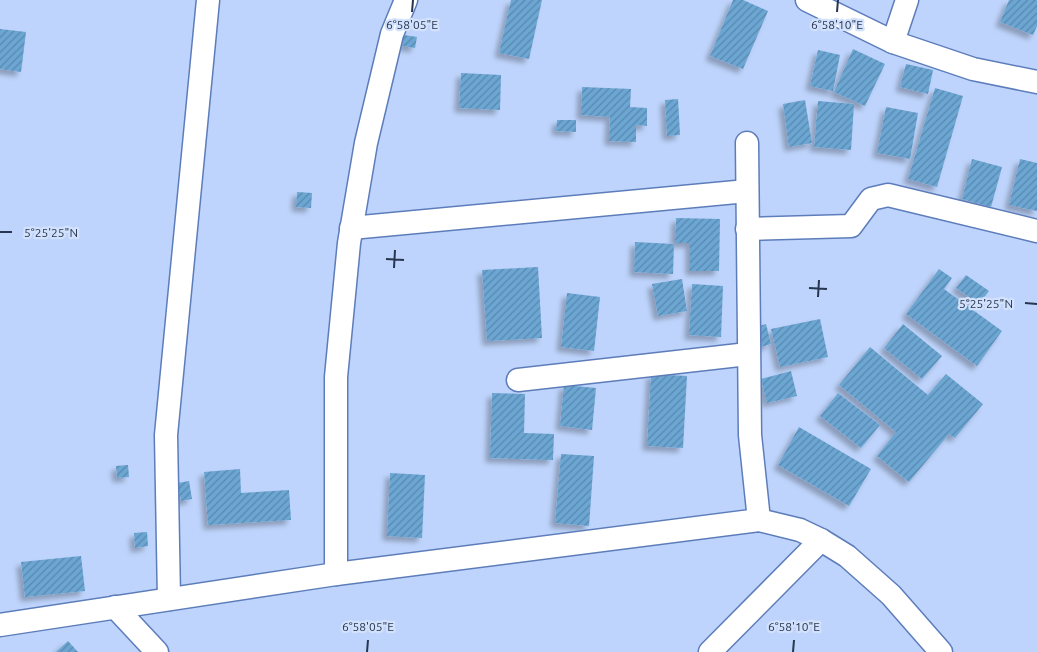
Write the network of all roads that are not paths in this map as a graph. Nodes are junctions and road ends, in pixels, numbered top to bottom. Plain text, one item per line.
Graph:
1 (208, 0) edge
2 (406, 0) edge
3 (807, 0) edge
4 (907, 0) edge
5 (894, 42) junction
6 (1037, 82) edge
7 (747, 143) dead end
8 (747, 191) junction
9 (352, 228) junction
10 (747, 229) junction
11 (1037, 231) edge
12 (748, 354) junction
13 (518, 380) dead end
14 (759, 520) junction
15 (821, 540) junction
16 (336, 574) junction
17 (169, 599) junction
18 (115, 607) junction
19 (0, 625) edge
20 (156, 652) edge
21 (710, 652) edge
22 (941, 652) edge

1 - 17 street
2 - 9 street
3 - 5 street
4 - 5 street
5 - 6 street
7 - 8 street
8 - 9 street
8 - 10 street
9 - 16 street
10 - 11 street
10 - 12 street
12 - 13 street
12 - 14 street
14 - 15 street
14 - 16 street
15 - 21 street
15 - 22 street
16 - 17 street
17 - 18 street
18 - 19 street
18 - 20 street

